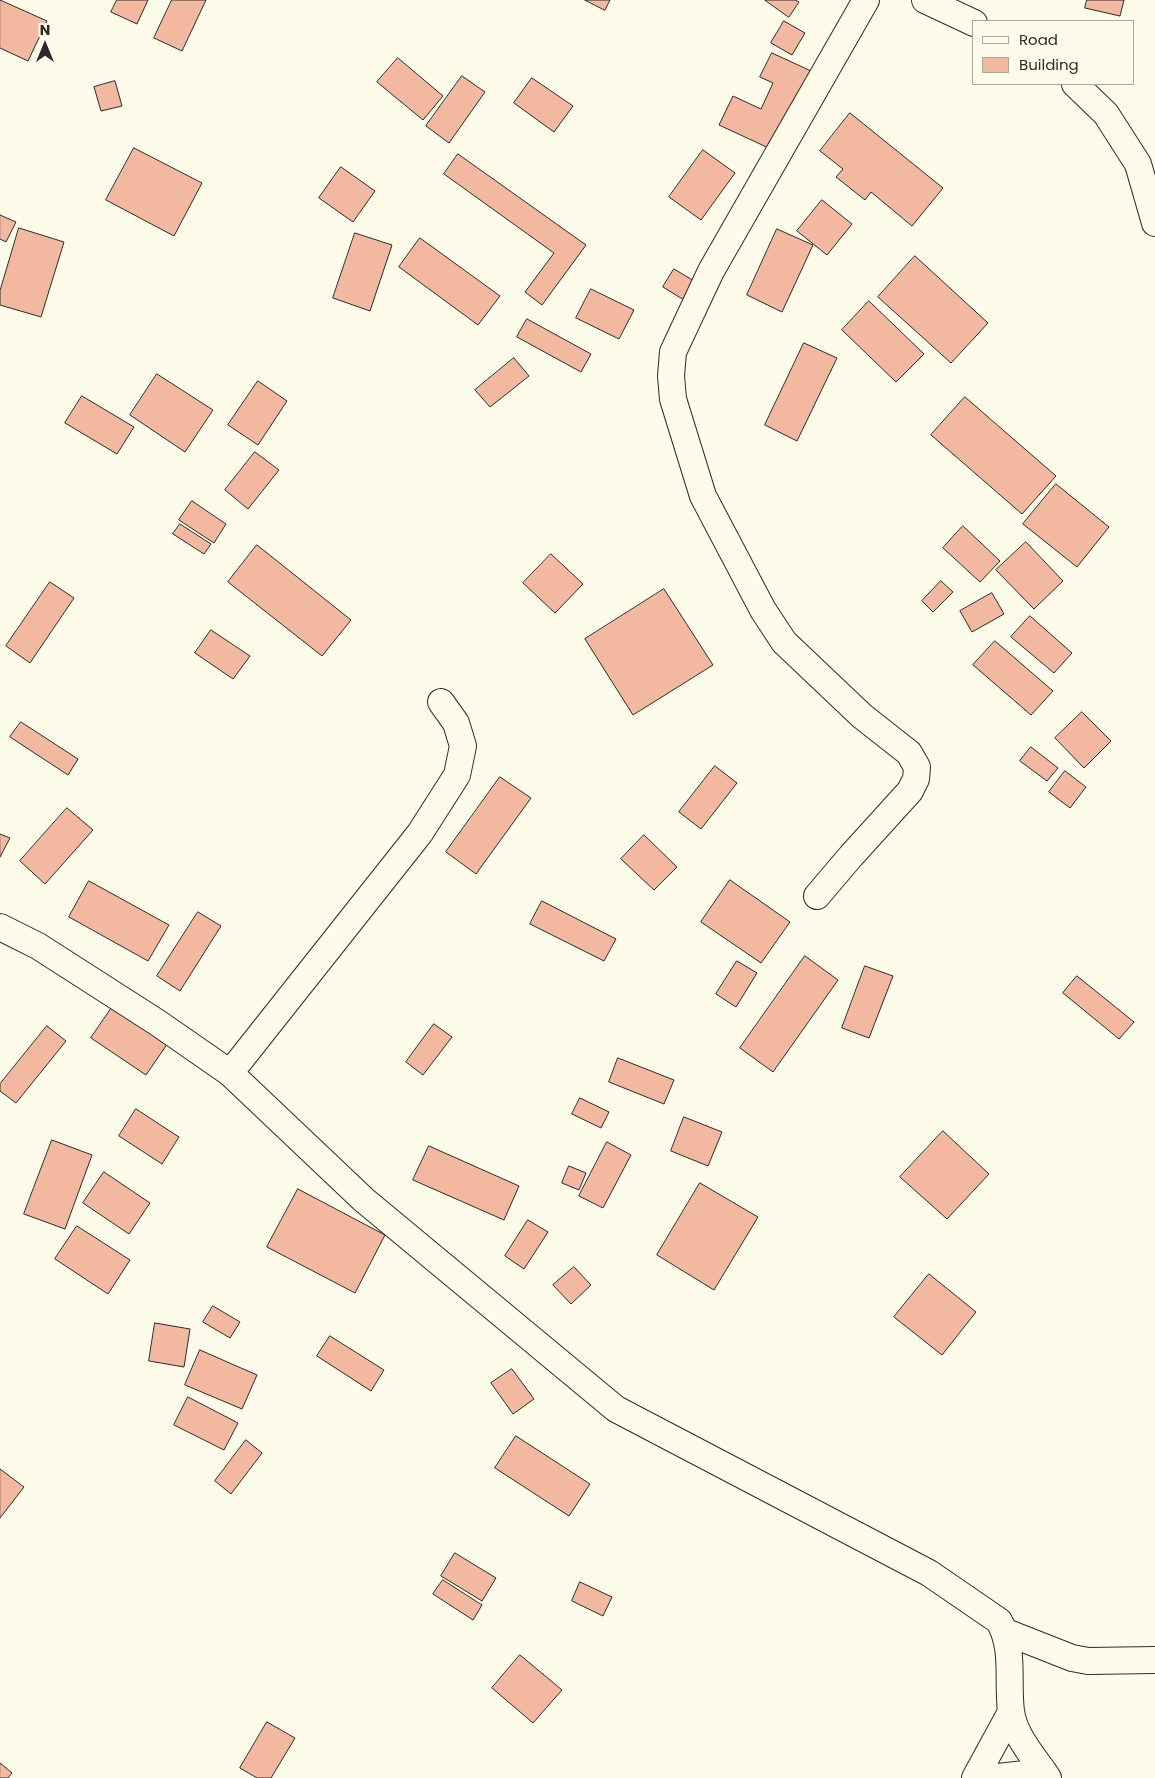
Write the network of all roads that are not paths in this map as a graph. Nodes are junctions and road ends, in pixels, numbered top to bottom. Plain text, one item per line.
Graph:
1 (866, 0) edge
2 (925, 0) edge
3 (972, 23) edge
4 (1076, 85) edge
5 (1155, 223) edge
6 (441, 702) dead end
7 (817, 896) dead end
8 (0, 927) edge
9 (230, 1073) junction
10 (1006, 1632) junction
11 (1155, 1660) edge
12 (1011, 1712) junction
13 (1046, 1775) edge
14 (974, 1778) edge
15 (988, 1778) edge

1 - 7 street
2 - 3 street
4 - 5 street
6 - 9 street
8 - 9 street
9 - 10 street
10 - 11 street
10 - 12 street
12 - 13 street
12 - 14 street
13 - 15 street

